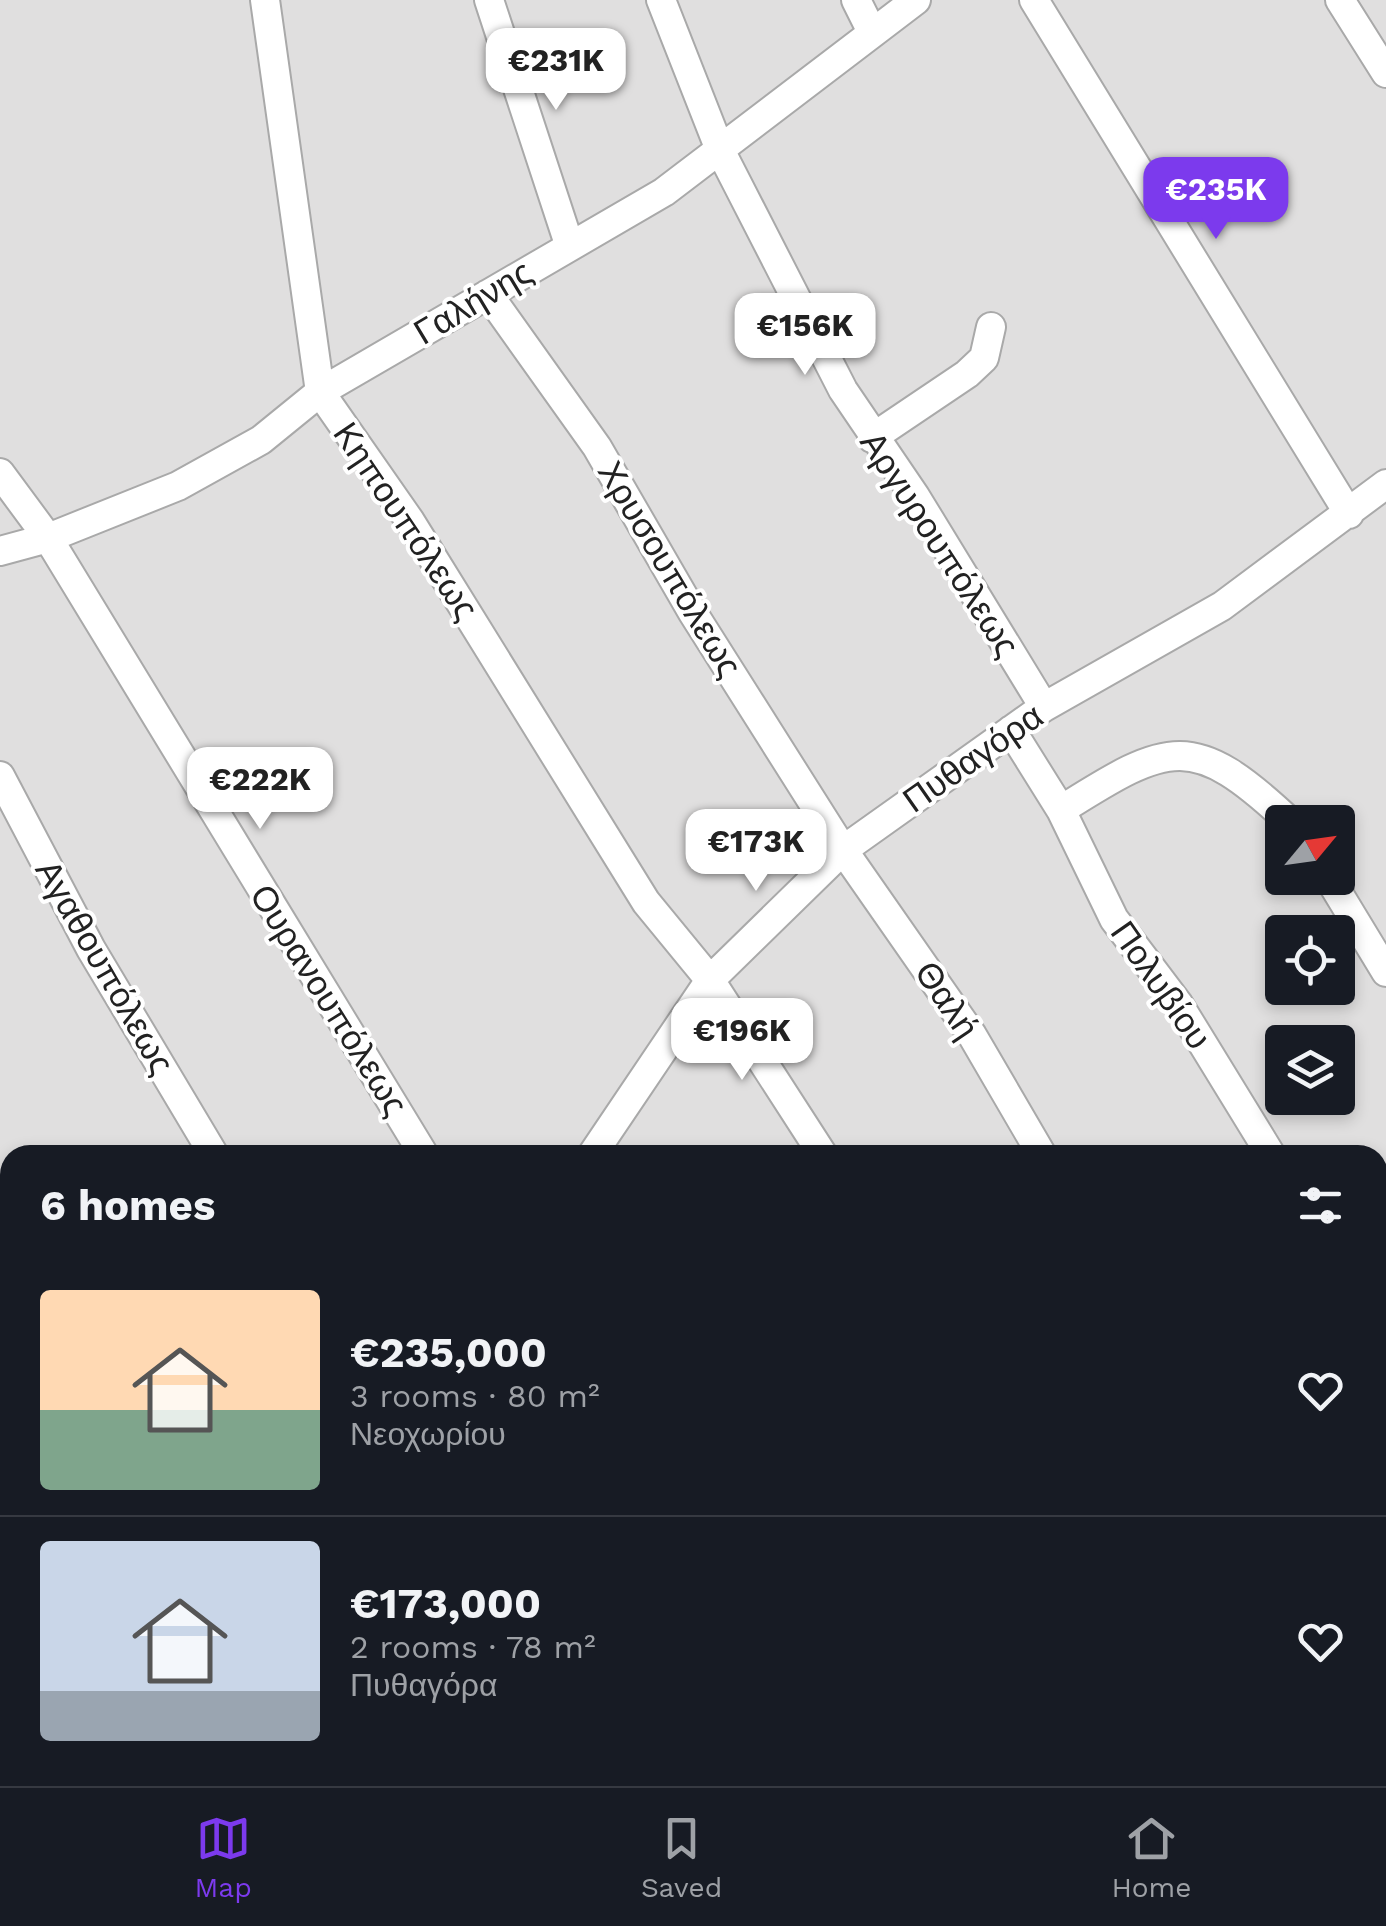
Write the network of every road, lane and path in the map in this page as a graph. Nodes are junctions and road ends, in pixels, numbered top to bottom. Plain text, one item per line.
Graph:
1 (264, 0) edge
2 (489, 0) edge
3 (661, 0) edge
4 (856, 0) edge
5 (916, 0) edge
6 (1034, 0) edge
7 (1340, 0) edge
8 (872, 32) junction
9 (1386, 74) edge
10 (720, 150) junction
11 (569, 244) junction
12 (488, 294) junction
13 (991, 327) dead end
14 (320, 392) junction
15 (872, 438) junction
16 (0, 473) edge
17 (1386, 484) edge
18 (1349, 514) junction
19 (48, 538) junction
20 (0, 550) edge
21 (1044, 707) junction
22 (1011, 730) junction
23 (0, 776) edge
24 (1271, 805) edge
25 (1061, 810) junction
26 (843, 850) junction
27 (1339, 895) edge
28 (1386, 972) edge
29 (710, 980) junction
30 (208, 1145) edge
31 (418, 1145) edge
32 (599, 1145) edge
33 (817, 1145) edge
34 (1036, 1145) edge
35 (1265, 1145) edge

1 - 14 street, Κηπουπόλεως
2 - 11 street
3 - 10 street, Αργυρουπόλεως
4 - 8 street
5 - 8 street, Γαλήνης
6 - 18 street
7 - 9 street
8 - 10 street, Γαλήνης
10 - 11 street, Γαλήνης
10 - 15 street, Αργυρουπόλεως
11 - 12 street, Γαλήνης
12 - 14 street, Γαλήνης
12 - 26 street, Χρυσουπόλεως
13 - 15 street
14 - 19 street, Γαλήνης
14 - 29 street, Κηπουπόλεως
15 - 21 street, Αργυρουπόλεως
16 - 19 street, Ουρανουπόλεως
17 - 18 street, Πυθαγόρα
18 - 21 street, Πυθαγόρα
19 - 20 street, Γαλήνης
19 - 31 street, Ουρανουπόλεως
21 - 22 street, Πυθαγόρα
22 - 25 street, Πολυβίου
22 - 26 street, Πυθαγόρα
23 - 30 street, Αγαθουπόλεως
24 - 25 street
25 - 35 street, Πολυβίου
26 - 29 street, Πυθαγόρα
26 - 34 street, Θαλή
27 - 28 street
29 - 32 street, Πυθαγόρα
29 - 33 street, Κηπουπόλεως

